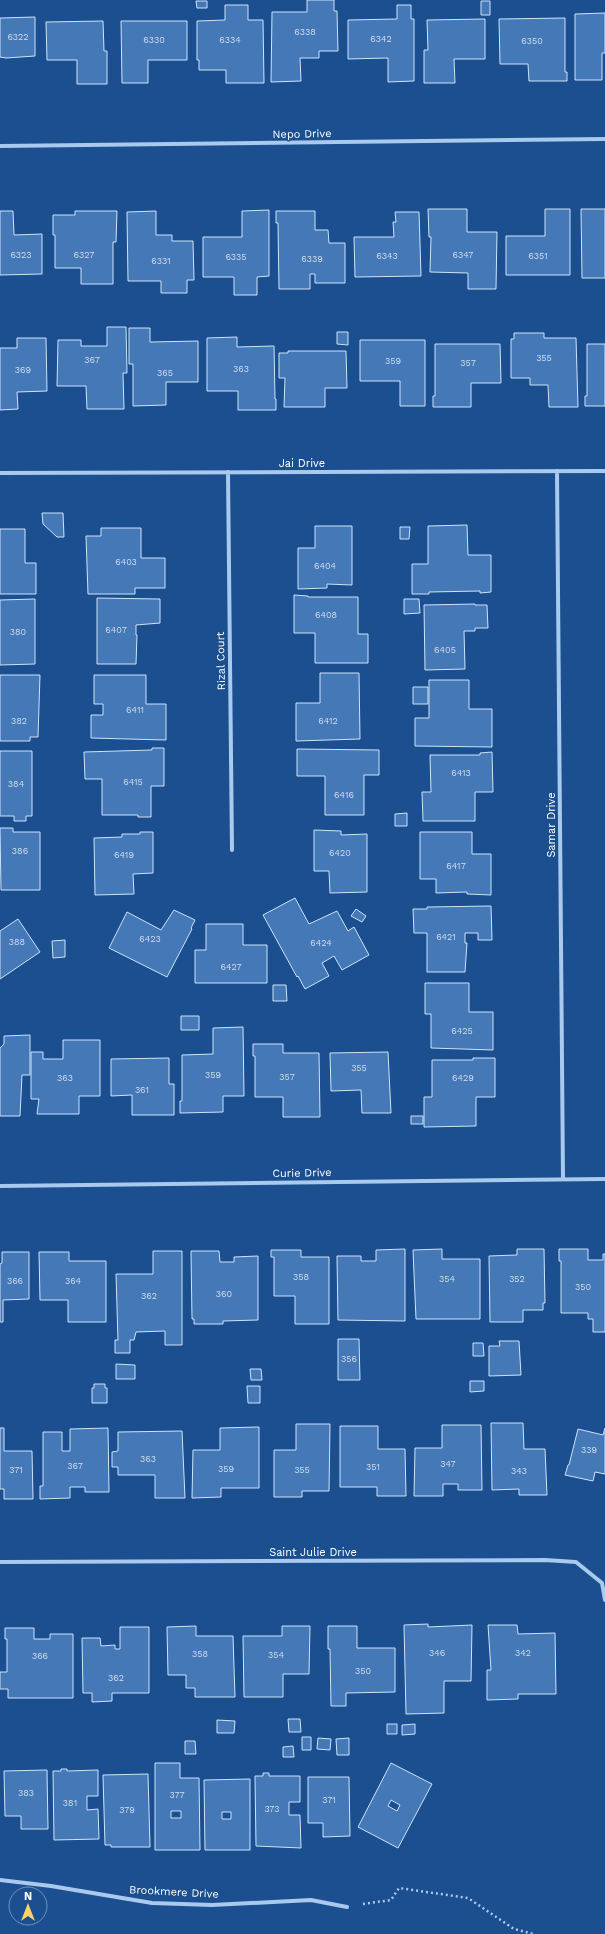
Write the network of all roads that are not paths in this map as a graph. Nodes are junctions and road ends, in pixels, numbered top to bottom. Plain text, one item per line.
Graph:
1 (605, 139) edge
2 (0, 146) edge
3 (557, 471) junction
4 (605, 471) edge
5 (228, 472) junction
6 (0, 473) edge
7 (232, 850) dead end
8 (563, 1178) junction
9 (605, 1178) edge
10 (0, 1186) edge
11 (0, 1562) edge
12 (605, 1600) edge
13 (0, 1880) edge
14 (347, 1907) road end

1 - 2 street, Nepo Drive
3 - 4 street, Jai Drive
3 - 5 street, Jai Drive
3 - 8 street, Samar Drive
5 - 6 street, Jai Drive
5 - 7 street, Rizal Court
8 - 9 street, Curie Drive
8 - 10 street, Curie Drive
11 - 12 street, Saint Julie Drive
13 - 14 street, Brookmere Drive

